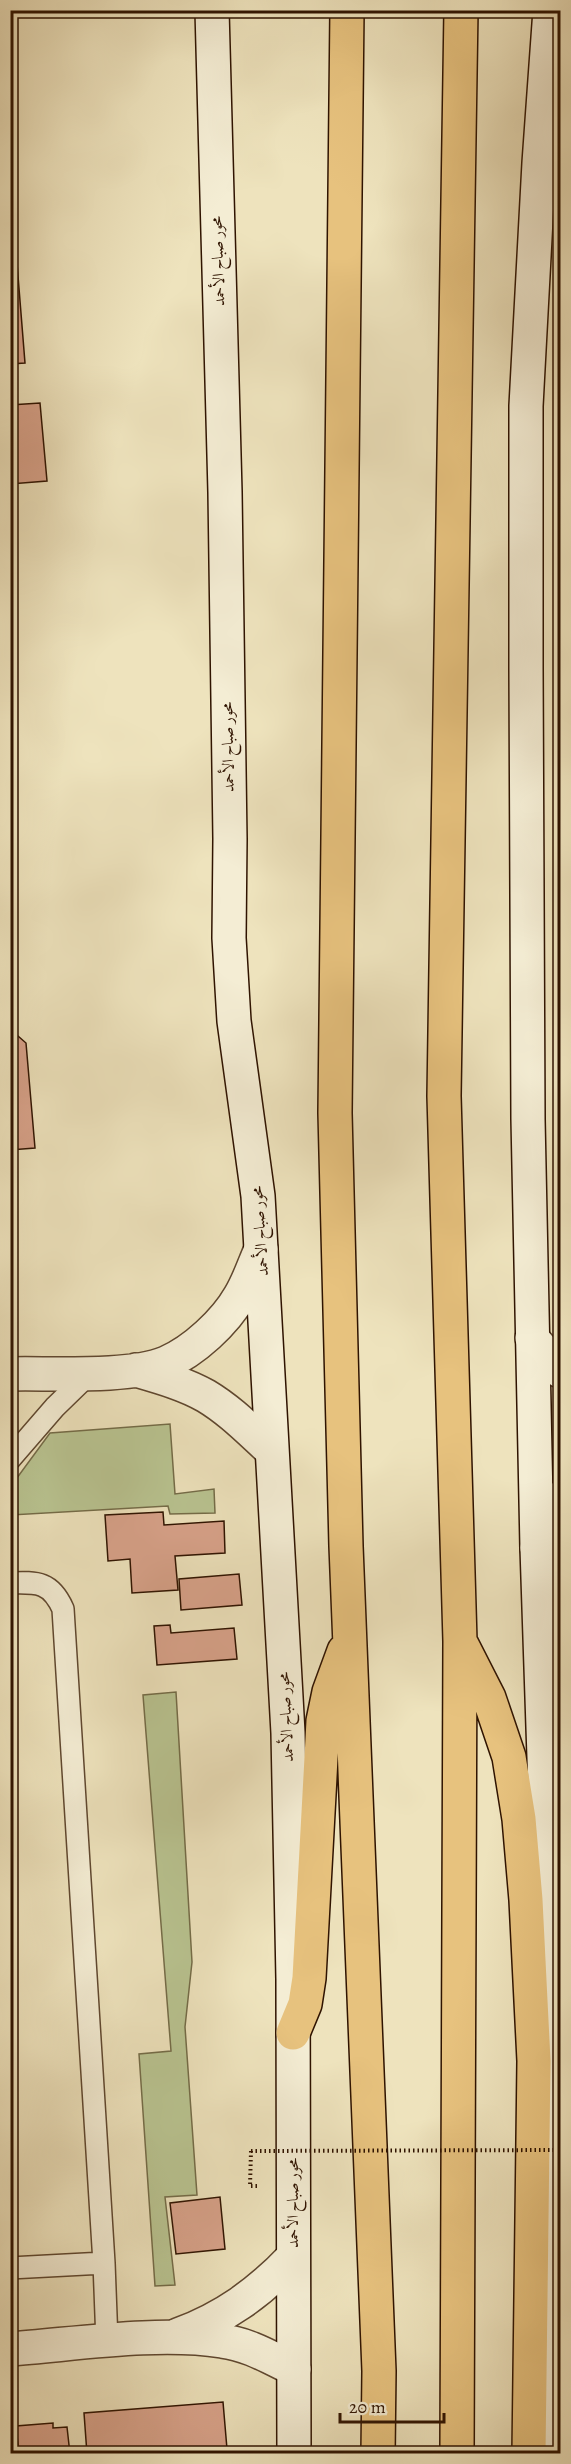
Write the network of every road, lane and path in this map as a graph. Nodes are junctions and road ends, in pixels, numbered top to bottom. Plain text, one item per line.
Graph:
1 (212, 10) edge
2 (347, 10) edge
3 (461, 10) edge
4 (533, 10) edge
5 (550, 10) edge
6 (546, 58) junction
7 (261, 1249) junction
8 (532, 1338) junction
9 (136, 1370) junction
10 (561, 1371) edge
11 (90, 1373) junction
12 (10, 1374) edge
13 (271, 1450) junction
14 (10, 1459) edge
15 (561, 1498) edge
16 (537, 1548) junction
17 (10, 1583) edge
18 (350, 1638) junction
19 (460, 1641) junction
20 (293, 2033) junction
21 (561, 2150) edge
22 (250, 2186) dead end
23 (560, 2196) edge
24 (292, 2258) junction
25 (104, 2263) junction
26 (10, 2268) edge
27 (171, 2337) junction
28 (107, 2342) junction
29 (10, 2349) edge
30 (294, 2369) junction
31 (294, 2454) edge
32 (378, 2454) edge
33 (457, 2454) edge
34 (529, 2454) edge
35 (559, 2454) edge

1 - 7 street, محور صباح الأحمد
2 - 18 highway
3 - 19 highway
4 - 6 street
5 - 6 street
6 - 8 street
7 - 9 street
7 - 13 street, محور صباح الأحمد
8 - 10 street
8 - 16 street
9 - 11 street
9 - 13 street
11 - 12 street
11 - 14 lane
13 - 20 street, محور صباح الأحمد
15 - 16 street
16 - 23 street
17 - 25 lane
18 - 20 highway
18 - 32 highway
19 - 33 highway
19 - 34 highway
20 - 24 street, محور صباح الأحمد
21 - 22 path, bridge
23 - 35 street
24 - 27 street
24 - 30 street, محور صباح الأحمد
25 - 26 lane
25 - 28 lane
27 - 28 street
27 - 30 street
28 - 29 street
30 - 31 street, محور صباح الأحمد

